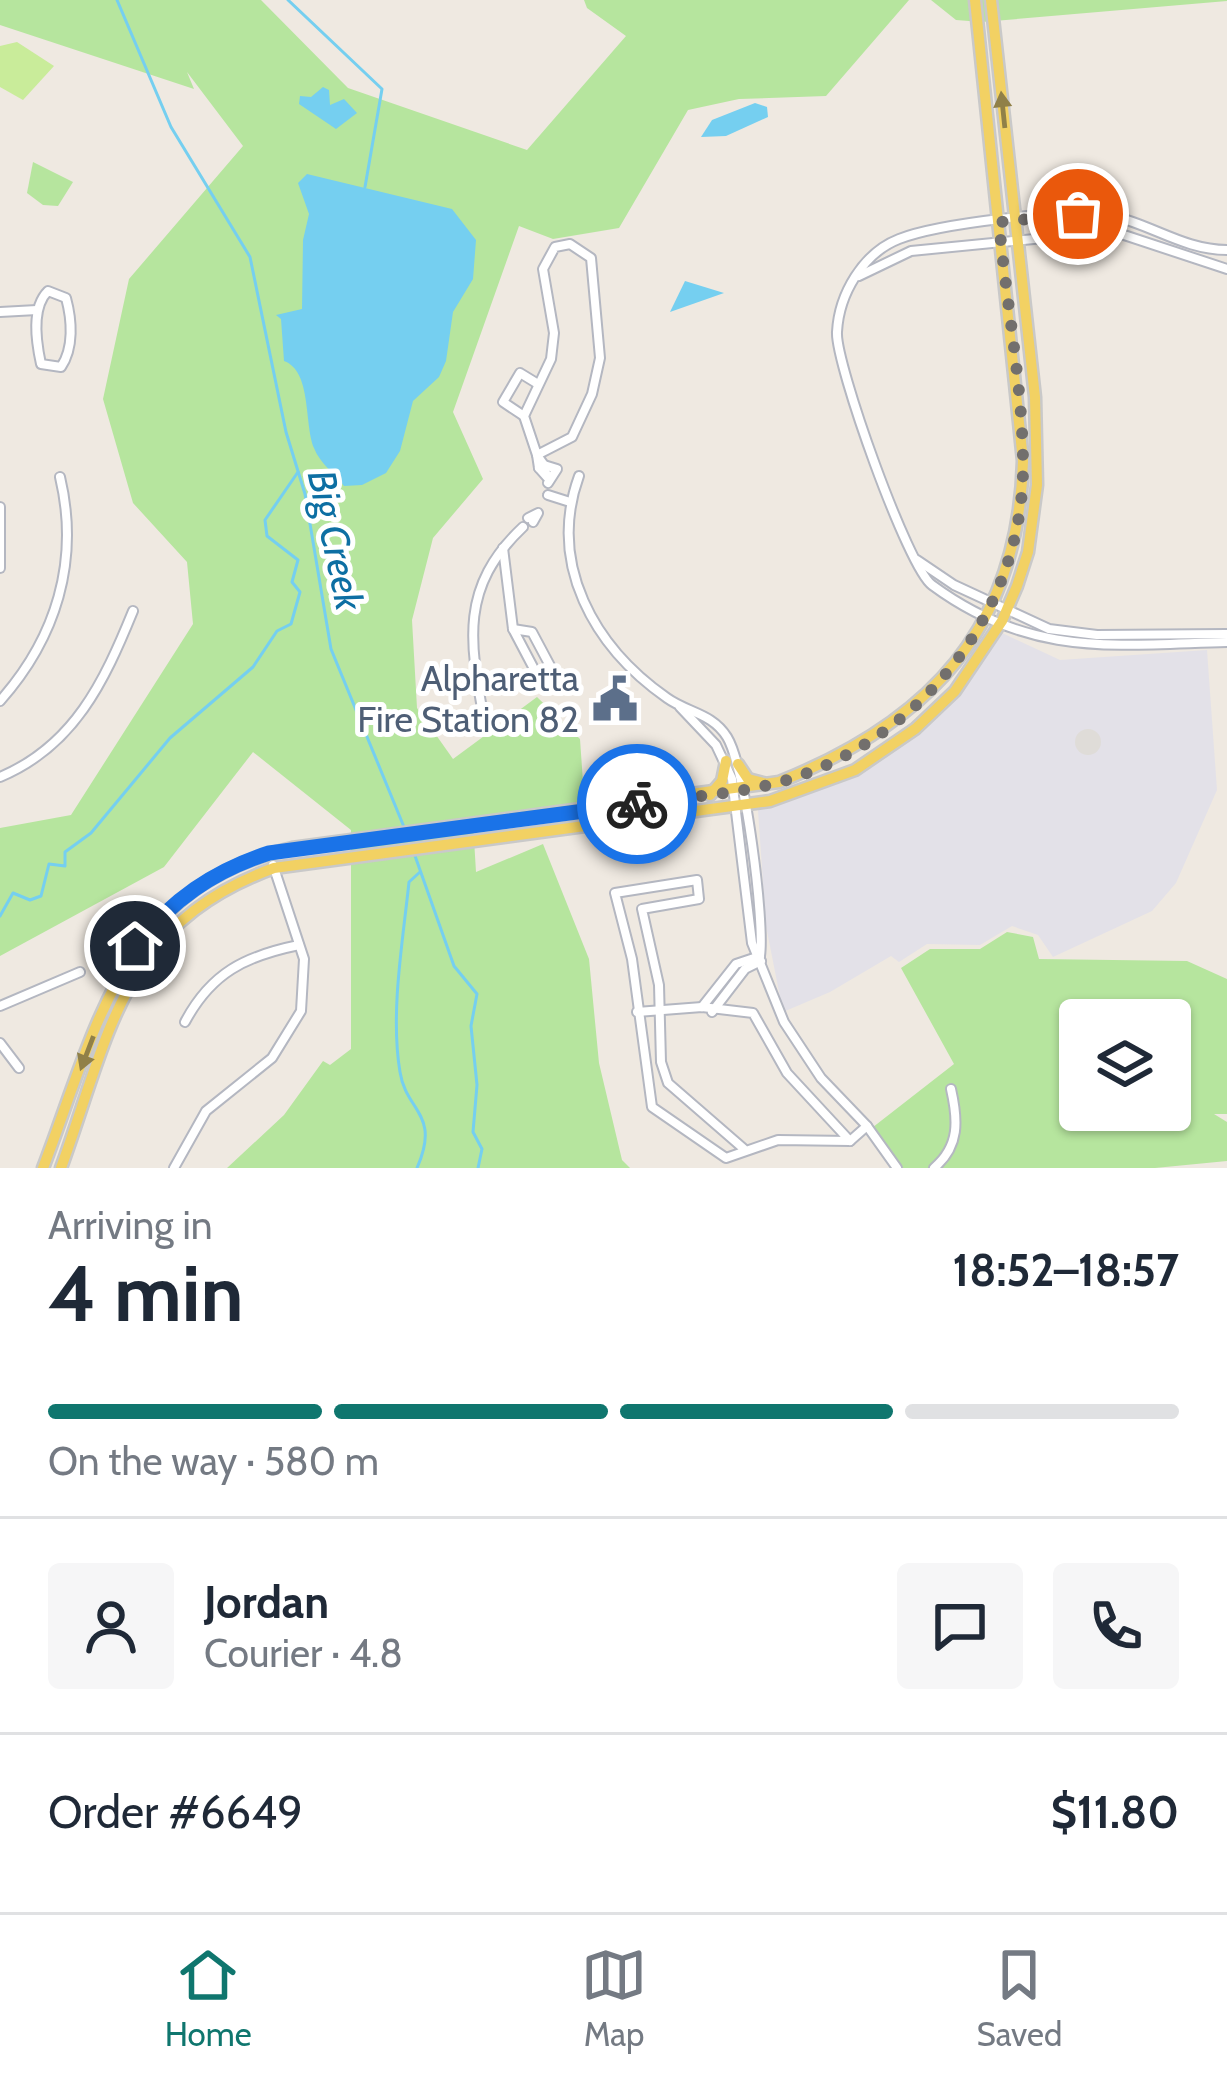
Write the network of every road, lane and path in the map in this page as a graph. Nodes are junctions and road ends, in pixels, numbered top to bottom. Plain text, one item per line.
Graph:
1 (975, 0) edge
2 (992, 0) edge
3 (1014, 220) junction
4 (999, 222) junction
5 (1016, 240) junction
6 (1001, 242) junction
7 (1227, 250) edge
8 (1227, 269) edge
9 (854, 281) junction
10 (38, 310) junction
11 (0, 313) edge
12 (538, 385) junction
13 (524, 416) junction
14 (537, 455) junction
15 (579, 476) dead end
16 (60, 477) dead end
17 (548, 495) junction
18 (570, 502) junction
19 (0, 507) edge
20 (502, 546) junction
21 (0, 568) edge
22 (990, 608) junction
23 (133, 611) dead end
24 (1005, 614) junction
25 (513, 629) junction
26 (1227, 638) edge
27 (0, 701) edge
28 (486, 730) dead end
29 (732, 763) junction
30 (0, 777) edge
31 (770, 784) junction
32 (737, 791) junction
33 (710, 794) junction
34 (738, 807) junction
35 (269, 853) junction
36 (274, 868) junction
37 (758, 902) junction
38 (745, 905) junction
39 (299, 945) junction
40 (760, 958) junction
41 (80, 972) dead end
42 (0, 1006) edge
43 (707, 1010) junction
44 (663, 1011) junction
45 (637, 1012) junction
46 (185, 1022) dead end
47 (0, 1043) edge
48 (19, 1068) dead end
49 (951, 1089) dead end
50 (867, 1126) junction
51 (850, 1141) junction
52 (744, 1149) junction
53 (43, 1168) edge
54 (62, 1168) edge
55 (174, 1168) edge
56 (897, 1168) edge
57 (934, 1168) edge

1 - 4 main road
3 -> 2 main road
3 - 4 street
3 - 5 main road
3 - 7 street
4 - 6 main road
4 - 9 street
5 - 6 street
5 - 8 street
5 - 24 main road
6 - 9 street
6 - 22 main road
9 - 22 street
10 - 10 street
10 - 11 street
12 - 13 street
12 - 13 street
12 - 14 street
13 - 14 street
14 - 17 street
15 - 18 street
16 - 27 street
17 - 18 street
17 - 20 street
18 - 29 street
19 - 21 street
20 - 25 street
20 - 28 street
22 - 24 street
22 - 31 main road
23 - 30 street
24 - 26 street
24 - 34 main road
25 - 25 street
29 - 31 main road
29 - 32 street
29 - 33 main road
31 - 32 main road
32 - 33 main road
32 - 34 street
33 - 35 main road
34 - 36 main road
34 - 37 street
34 - 38 street
35 - 36 street
35 -> 53 main road
36 - 39 street
36 - 54 main road
37 - 38 street
37 - 40 street
38 - 40 street
39 - 46 street
39 - 55 street
40 - 43 street
40 - 50 street
41 - 42 street
43 - 44 street
43 - 51 street
44 - 45 street
44 - 45 street
44 - 52 street
45 - 52 street
47 - 48 street
49 - 57 street
50 - 51 street
50 - 56 street
51 - 52 street

